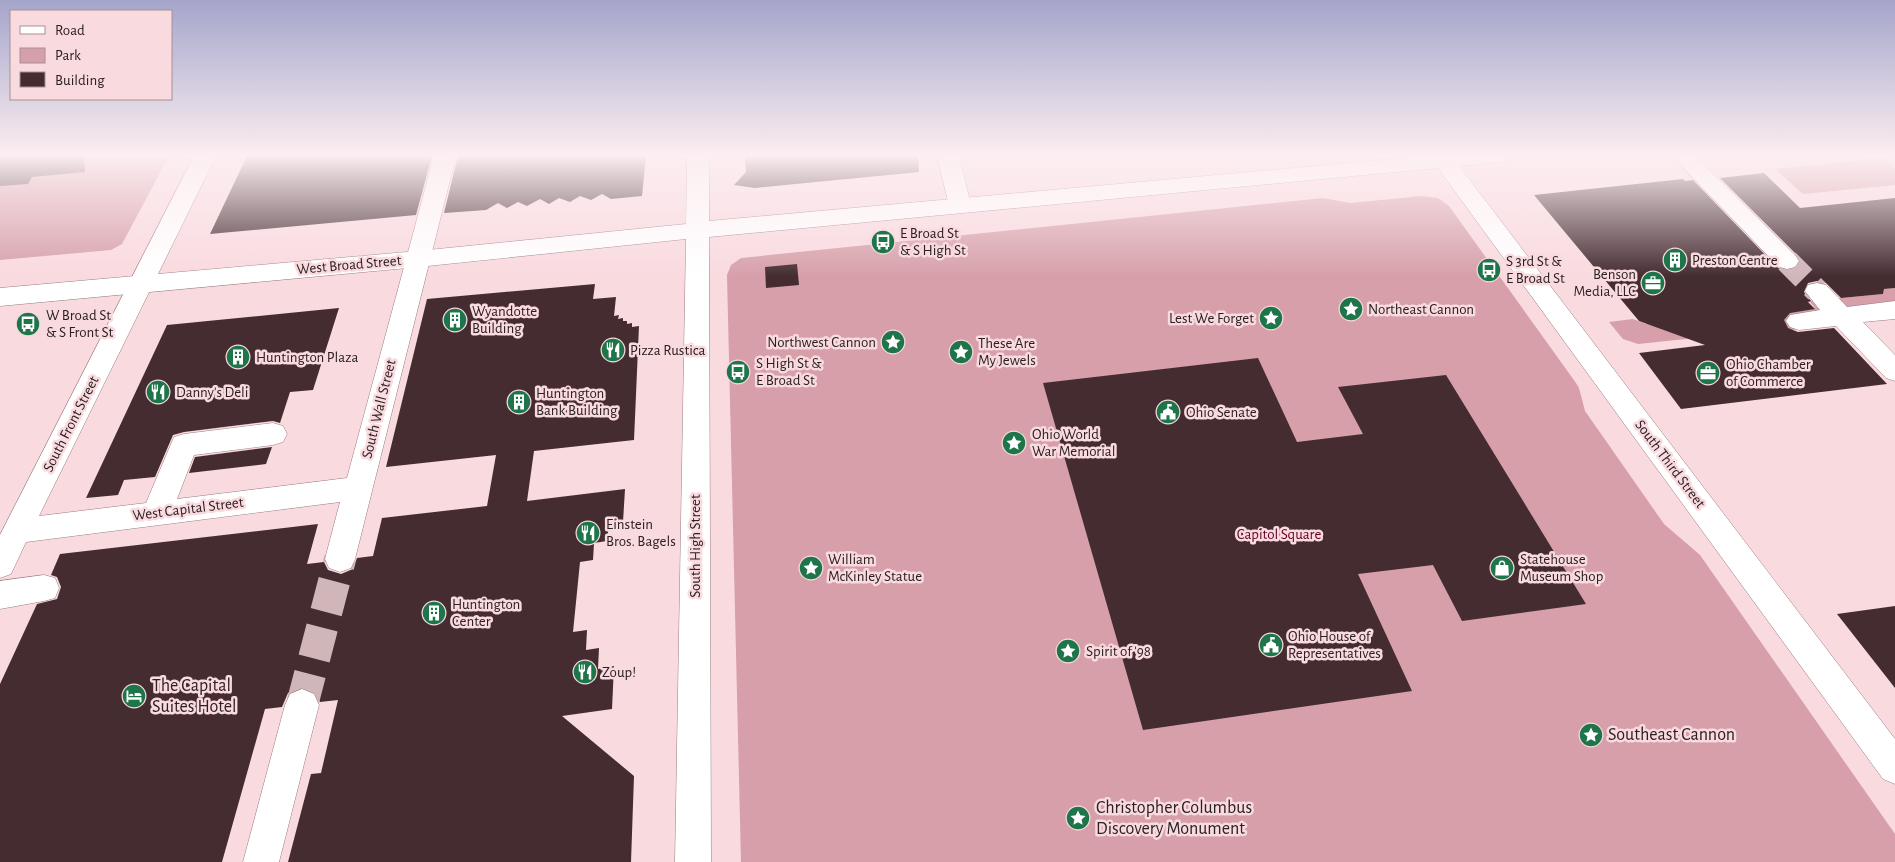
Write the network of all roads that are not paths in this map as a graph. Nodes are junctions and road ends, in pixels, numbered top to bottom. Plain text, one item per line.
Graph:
1 (185, 196) edge
2 (434, 196) edge
3 (698, 196) edge
4 (958, 196) edge
5 (1052, 196) edge
6 (1470, 196) edge
7 (1723, 196) edge
8 (960, 205) junction
9 (698, 230) junction
10 (418, 258) junction
11 (1787, 261) tunnel mouth
12 (142, 282) junction
13 (1817, 291) tunnel mouth
14 (0, 297) edge
15 (1895, 310) edge
16 (1841, 316) junction
17 (1799, 321) dead end
18 (1895, 371) edge
19 (273, 434) dead end
20 (359, 488) junction
21 (156, 514) junction
22 (17, 531) junction
23 (340, 560) tunnel mouth
24 (0, 565) edge
25 (44, 588) dead end
26 (0, 595) edge
27 (302, 705) tunnel mouth
28 (1895, 767) edge
29 (260, 862) edge
30 (693, 862) edge

1 - 12 main road, South Front Street
2 - 10 main road, South Wall Street
3 - 9 main road, South High Street
4 - 8 main road
5 - 8 main road, West Broad Street
6 - 28 main road, South Third Street
7 - 11 main road
8 - 9 main road, West Broad Street
9 - 10 main road, West Broad Street
9 - 30 main road, South High Street
10 - 12 main road, West Broad Street
10 - 20 main road, South Wall Street
12 - 14 main road, West Broad Street
12 - 22 main road, South Front Street
13 - 16 main road
15 - 16 main road
16 - 17 main road
16 - 18 main road
19 - 21 main road
20 - 21 main road, West Capital Street
20 - 23 main road, South Wall Street
21 - 22 main road, West Capital Street
22 - 24 main road, South Front Street
25 - 26 main road
27 - 29 main road

